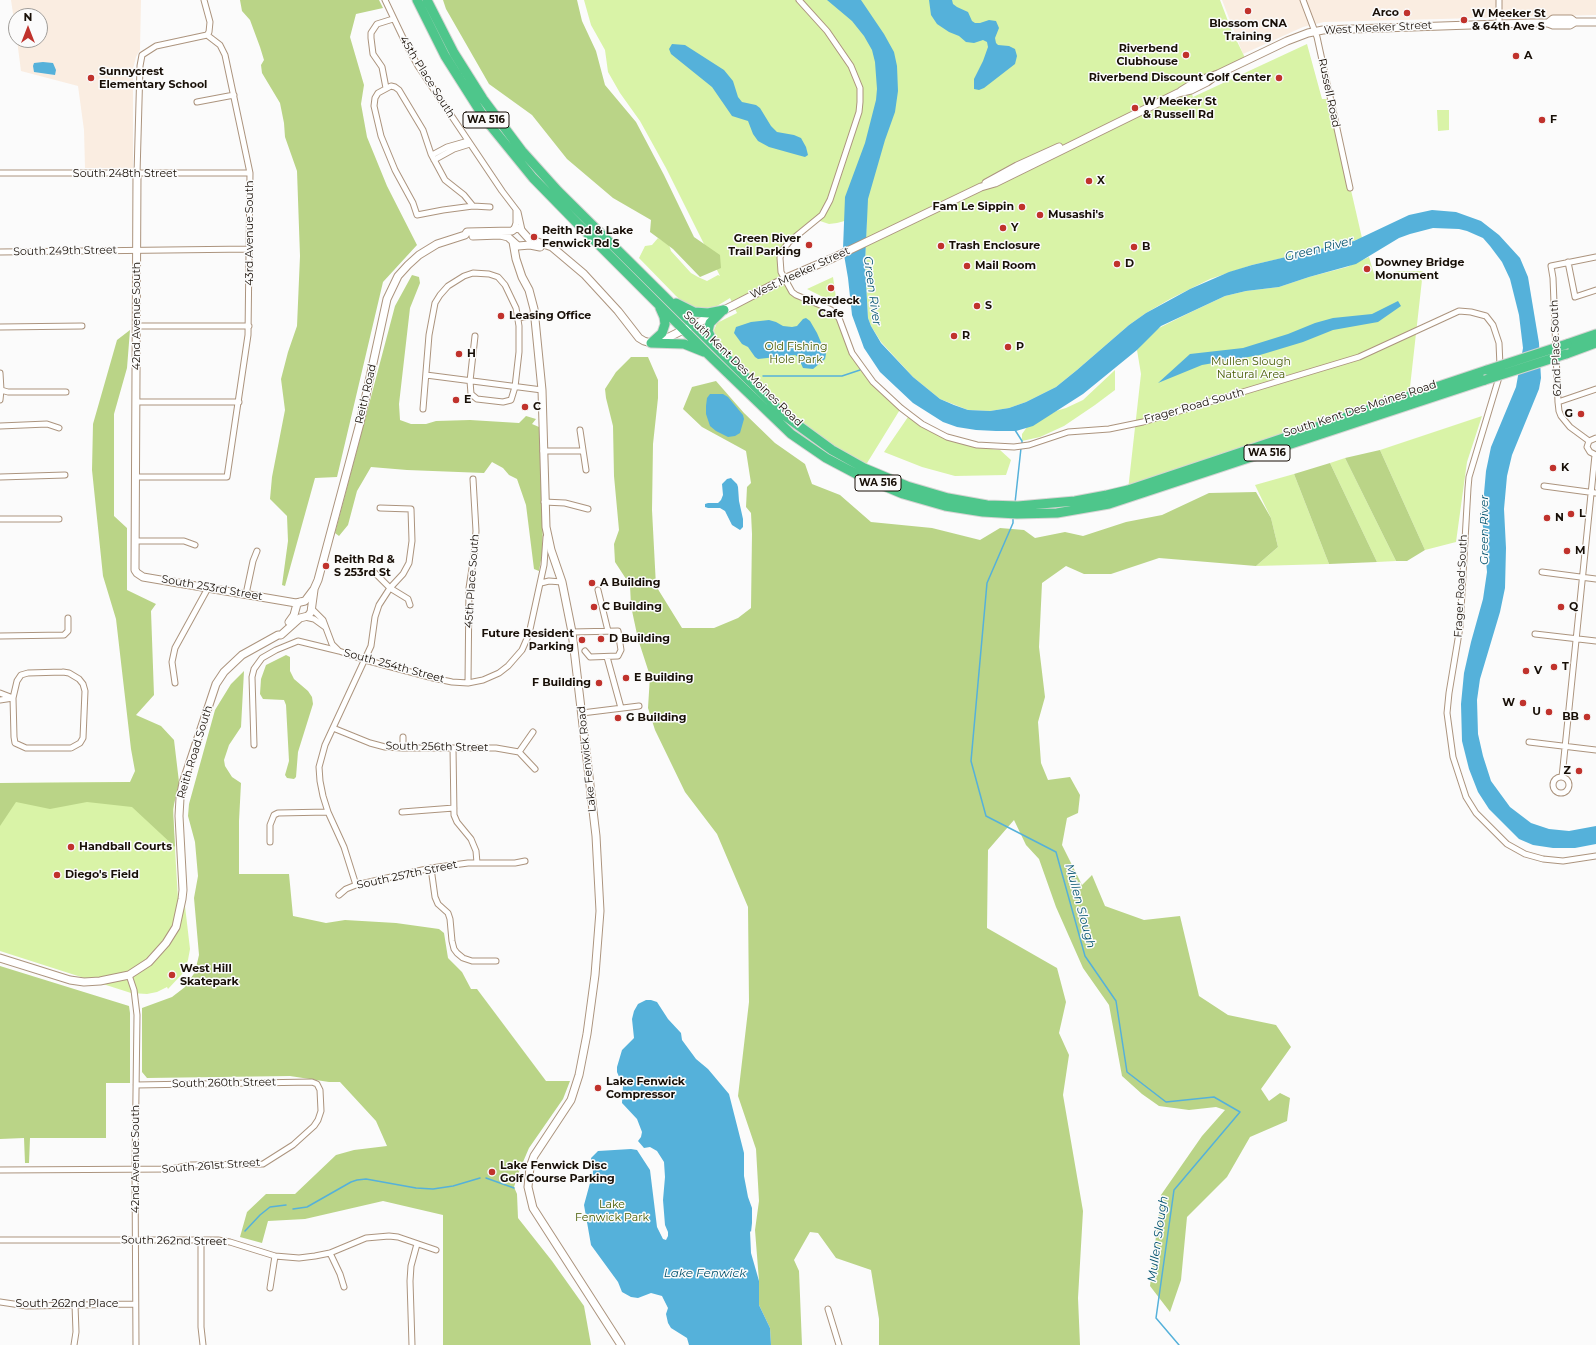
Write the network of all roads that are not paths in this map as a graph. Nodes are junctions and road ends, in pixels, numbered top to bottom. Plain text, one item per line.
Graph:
1 (204, 0) edge
2 (385, 0) edge
3 (417, 0) edge
4 (427, 0) edge
5 (799, 0) edge
6 (1303, 0) edge
7 (1499, 0) edge
8 (393, 19) junction
9 (1596, 22) edge
10 (1499, 24) junction
11 (1315, 32) junction
12 (207, 35) junction
13 (386, 88) junction
14 (234, 95) junction
15 (197, 102) dead end
16 (1086, 137) junction
17 (469, 142) junction
18 (433, 157) junction
19 (0, 173) edge
20 (250, 173) junction
21 (137, 174) junction
22 (981, 187) junction
23 (1350, 188) dead end
24 (473, 206) junction
25 (490, 207) dead end
26 (516, 210) junction
27 (513, 230) junction
28 (525, 233) junction
29 (465, 235) junction
30 (512, 241) junction
31 (524, 245) junction
32 (250, 249) junction
33 (137, 250) junction
34 (555, 250) junction
35 (0, 252) edge
36 (1596, 257) edge
37 (518, 261) junction
38 (1568, 262) junction
39 (784, 279) junction
40 (1596, 290) edge
41 (659, 298) junction
42 (724, 310) junction
43 (535, 315) junction
44 (518, 318) junction
45 (82, 326) dead end
46 (137, 326) junction
47 (249, 326) junction
48 (0, 327) edge
49 (688, 327) junction
50 (1596, 334) edge
51 (475, 336) dead end
52 (651, 343) junction
53 (1596, 343) edge
54 (717, 349) junction
55 (709, 355) junction
56 (0, 373) edge
57 (426, 375) junction
58 (470, 380) junction
59 (515, 387) junction
60 (1596, 389) edge
61 (1, 390) junction
62 (542, 390) junction
63 (66, 392) dead end
64 (0, 400) edge
65 (137, 402) junction
66 (239, 402) junction
67 (1558, 402) junction
68 (423, 409) dead end
69 (0, 426) edge
70 (59, 428) dead end
71 (580, 430) dead end
72 (1596, 438) edge
73 (1589, 441) junction
74 (543, 451) junction
75 (583, 451) junction
76 (1596, 455) edge
77 (586, 470) dead end
78 (65, 475) dead end
79 (0, 477) edge
80 (137, 477) junction
81 (473, 479) dead end
82 (1544, 486) dead end
83 (1594, 493) edge
84 (544, 502) junction
85 (380, 508) dead end
86 (985, 508) junction
87 (588, 509) dead end
88 (1047, 509) junction
89 (0, 519) edge
90 (59, 519) dead end
91 (546, 527) junction
92 (135, 540) junction
93 (195, 545) dead end
94 (257, 552) dead end
95 (1542, 572) dead end
96 (375, 573) dead end
97 (139, 575) joint
98 (1583, 577) junction
99 (1596, 579) edge
100 (562, 582) junction
101 (541, 583) junction
102 (208, 588) junction
103 (390, 588) junction
104 (314, 589) junction
105 (598, 590) dead end
106 (246, 594) junction
107 (286, 601) junction
108 (303, 602) junction
109 (410, 605) dead end
110 (311, 608) junction
111 (295, 611) junction
112 (304, 617) junction
113 (68, 618) dead end
114 (325, 627) junction
115 (608, 631) junction
116 (572, 632) junction
117 (1535, 634) dead end
118 (278, 635) junction
119 (0, 636) edge
120 (1576, 639) junction
121 (1596, 641) edge
122 (339, 651) junction
123 (585, 652) dead end
124 (607, 657) junction
125 (365, 660) junction
126 (468, 682) junction
127 (175, 683) dead end
128 (0, 693) edge
129 (13, 698) junction
130 (0, 700) edge
131 (639, 706) dead end
132 (620, 708) junction
133 (582, 713) junction
134 (333, 728) junction
135 (533, 732) dead end
136 (403, 737) dead end
137 (1529, 742) dead end
138 (254, 745) dead end
139 (1564, 746) junction
140 (403, 748) junction
141 (453, 748) junction
142 (1596, 750) edge
143 (519, 752) junction
144 (535, 769) dead end
145 (1562, 777) dead end
146 (454, 808) junction
147 (328, 812) junction
148 (402, 812) dead end
149 (270, 842) dead end
150 (1596, 856) edge
151 (525, 861) dead end
152 (477, 863) junction
153 (431, 868) junction
154 (356, 885) junction
155 (339, 895) dead end
156 (0, 958) edge
157 (496, 961) dead end
158 (129, 975) junction
159 (136, 1085) junction
160 (314, 1126) joint
161 (0, 1170) edge
162 (135, 1170) junction
163 (0, 1240) edge
164 (135, 1240) junction
165 (201, 1240) junction
166 (417, 1244) junction
167 (436, 1250) dead end
168 (330, 1252) junction
169 (275, 1256) junction
170 (344, 1287) dead end
171 (270, 1288) dead end
172 (0, 1302) edge
173 (135, 1304) junction
174 (75, 1305) junction
175 (828, 1309) dead end
176 (74, 1345) edge
177 (136, 1345) edge
178 (202, 1345) edge
179 (412, 1345) edge
180 (621, 1345) edge
181 (839, 1345) edge

1 - 12 street
2 - 8 street, 45th Place South
3 - 41 highway, South Kent Des Moines Road / WA 516
4 - 41 highway, South Kent Des Moines Road / WA 516
5 - 39 street, Frager Road South
6 - 11 street, Russell Road
7 - 10 street
8 - 13 street
8 - 17 street, 45th Place South
9 - 10 main road, West Meeker Street
10 - 11 main road, West Meeker Street
11 - 16 main road, West Meeker Street
11 - 23 street, Russell Road
12 - 14 street, 43rd Avenue South
12 - 21 street, 42nd Avenue South
13 - 18 street
13 - 24 street
14 - 15 street
14 - 20 street, 43rd Avenue South
16 - 22 main road, West Meeker Street
16 - 22 main road, West Meeker Street
17 - 18 street
17 - 26 street, 45th Place South
18 - 24 street
19 - 21 street, South 248th Street
20 - 21 street, South 248th Street
20 - 32 street, 43rd Avenue South
21 - 33 main road, 42nd Avenue South
22 - 39 main road, West Meeker Street
24 - 25 street
26 - 27 street
26 - 28 street, 45th Place South
27 - 28 main road, Reith Road
27 - 29 main road, Reith Road
27 - 30 main road
28 - 31 main road
28 - 34 main road, Reith Road
29 - 30 main road, Reith Road
29 - 104 main road, Reith Road
30 - 31 main road, Reith Road
30 - 37 main road, Lake Fenwick Road
31 - 34 main road, Reith Road
31 - 37 main road
32 - 33 street, South 249th Street
32 - 47 street, 43rd Avenue South
33 - 35 street, South 249th Street
33 - 46 main road, 42nd Avenue South
34 - 52 main road, Reith Road
36 - 38 street
37 - 43 main road, Lake Fenwick Road
38 - 40 street
38 - 67 street, 62nd Place South
39 - 42 main road, West Meeker Street
39 - 150 street, Frager Road South
41 - 42 highway
41 - 49 highway, South Kent Des Moines Road / WA 516
41 - 52 highway
42 - 49 main road, West Meeker Street
42 - 54 highway
43 - 44 street
43 - 62 main road, Lake Fenwick Road
44 - 57 street
44 - 59 street
45 - 48 street
46 - 47 street
46 - 65 main road, 42nd Avenue South
47 - 66 street, 43rd Avenue South
49 - 52 main road
49 - 54 highway, South Kent Des Moines Road / WA 516
49 - 55 highway, South Kent Des Moines Road / WA 516
50 - 88 highway, South Kent Des Moines Road / WA 516, bridge
51 - 58 street
52 - 55 highway
53 - 88 highway, South Kent Des Moines Road / WA 516, bridge
54 - 86 highway, South Kent Des Moines Road / WA 516
55 - 86 highway, South Kent Des Moines Road / WA 516
56 - 61 street
57 - 58 street
57 - 68 street
58 - 59 street
58 - 59 street
59 - 62 street
60 - 67 street
61 - 63 street
61 - 64 street
62 - 74 main road, Lake Fenwick Road
65 - 66 street
65 - 80 main road, 42nd Avenue South
66 - 80 street, 43rd Avenue South
67 - 73 street, 62nd Place South
69 - 70 street
71 - 75 street
72 - 73 street
73 - 76 street
74 - 75 street
74 - 84 main road, Lake Fenwick Road
75 - 77 street
76 - 83 street
78 - 79 street
80 - 92 main road, 42nd Avenue South
81 - 126 street, 45th Place South
82 - 83 street
83 - 98 street
84 - 87 street
84 - 91 main road, Lake Fenwick Road
85 - 103 street
86 - 88 highway, South Kent Des Moines Road / WA 516
89 - 90 street
91 - 100 main road, Lake Fenwick Road
91 - 101 street, South 254th Street
92 - 93 street
92 - 97 main road, 42nd Avenue South
94 - 106 street
95 - 98 street
96 - 103 street
97 - 102 main road, South 253rd Street
98 - 99 street
98 - 120 street
100 - 101 street
100 - 116 main road, Lake Fenwick Road
101 - 126 street, South 254th Street
102 - 106 main road, South 253rd Street
102 - 127 street
103 - 109 street
103 - 125 street
104 - 108 main road, Reith Road
104 - 110 main road, Reith Road
105 - 115 street
106 - 107 main road, South 253rd Street
107 - 108 main road, South 253rd Street
107 - 111 main road
108 - 110 main road
108 - 111 main road, Reith Road South
110 - 112 main road, Reith Road South
110 - 114 street
111 - 112 main road
111 - 118 main road, Reith Road South
112 - 114 street
112 - 118 main road, Reith Road South
113 - 119 street
114 - 122 street
115 - 116 street
115 - 124 street
116 - 133 main road, Lake Fenwick Road
117 - 120 street
118 - 158 main road, Reith Road South
120 - 121 street
120 - 139 street
122 - 125 street, South 254th Street
122 - 138 street, South 254th Street
123 - 124 street
124 - 132 street
125 - 126 street, South 254th Street
125 - 134 street
128 - 129 street
129 - 129 street
129 - 130 street
131 - 132 street
132 - 133 street
133 - 180 main road, Lake Fenwick Road
134 - 140 street, South 256th Street
134 - 147 street
135 - 143 street
136 - 140 street
137 - 139 street
139 - 142 street
139 - 145 street
140 - 141 street, South 256th Street
141 - 143 street, South 256th Street
141 - 146 street
143 - 144 street
146 - 148 street
146 - 152 street
147 - 149 street
147 - 154 street
151 - 152 street, South 257th Street
152 - 153 street, South 257th Street
153 - 154 street, South 257th Street
153 - 157 street
154 - 155 street, South 257th Street
156 - 158 main road
158 - 159 street, 42nd Avenue South
159 - 160 street, South 260th Street
159 - 162 street, 42nd Avenue South
160 - 162 street, South 261st Street
161 - 162 street, South 261st Street
162 - 164 street, 42nd Avenue South
163 - 164 street, South 262nd Street
164 - 165 street, South 262nd Street
164 - 173 street, 42nd Avenue South
165 - 169 street, South 262nd Street
165 - 178 street
166 - 167 street, South 262nd Street
166 - 168 street, South 262nd Street
166 - 179 street
168 - 169 street, South 262nd Street
168 - 170 street
169 - 171 street
172 - 174 street, South 262nd Place
173 - 174 street, South 262nd Place
173 - 177 street, 42nd Avenue South
174 - 176 street
175 - 181 street

